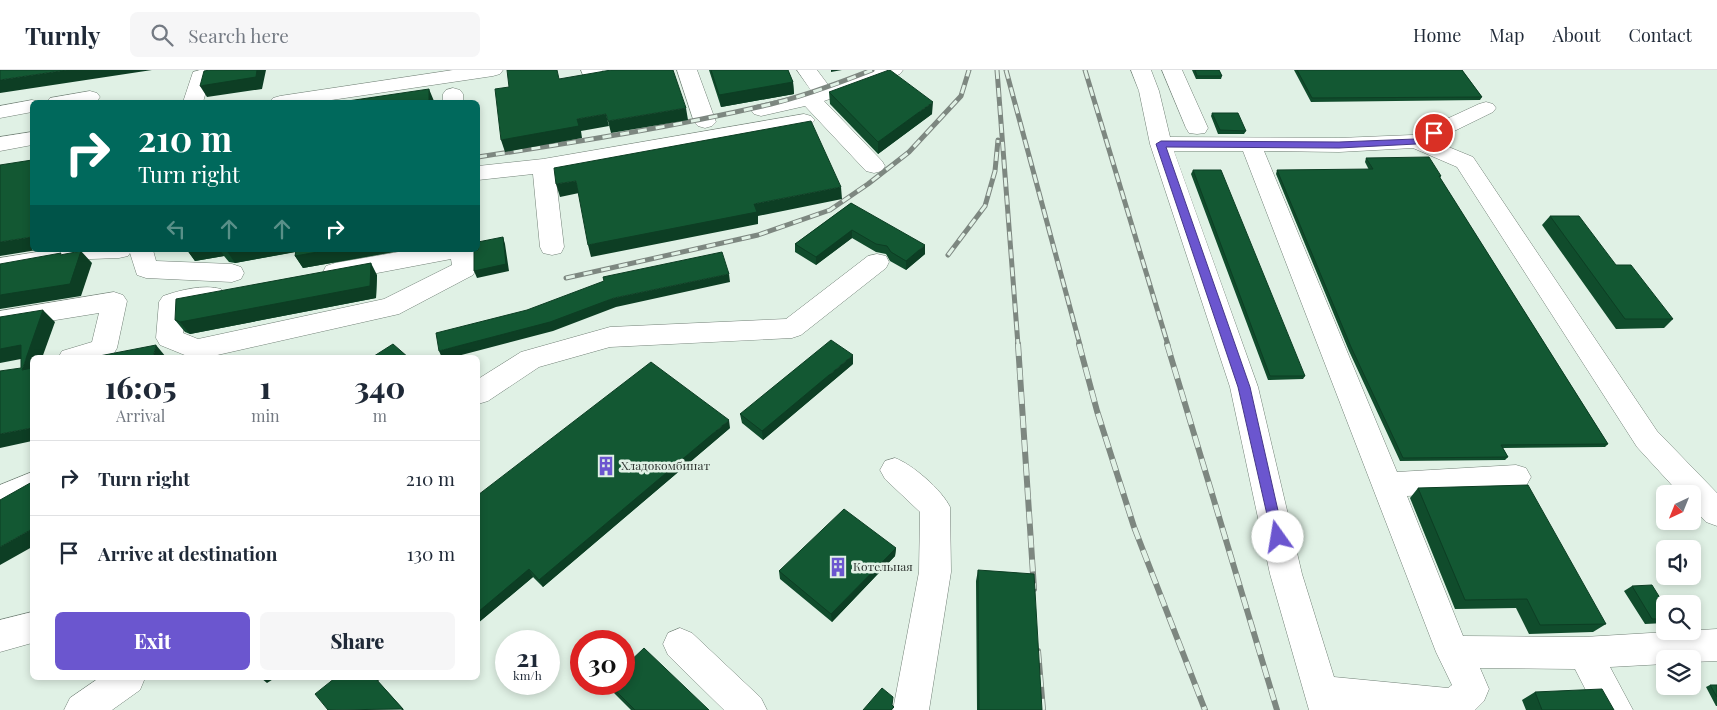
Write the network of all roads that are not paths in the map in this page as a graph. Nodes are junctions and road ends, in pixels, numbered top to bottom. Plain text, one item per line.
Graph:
1 (242, 70) edge
2 (493, 70) edge
3 (687, 70) edge
4 (807, 70) edge
5 (893, 70) edge
6 (1172, 70) edge
7 (398, 78) edge
8 (1145, 81) edge
9 (1181, 90) junction
10 (817, 96) junction
11 (90, 97) dead end
12 (70, 100) edge
13 (194, 100) edge
14 (290, 100) edge
15 (30, 106) edge
16 (1486, 108) dead end
17 (0, 112) edge
18 (804, 120) edge
19 (705, 122) junction
20 (1197, 128) dead end
21 (30, 139) edge
22 (1416, 141) junction
23 (0, 144) edge
24 (1161, 144) junction
25 (1251, 144) junction
26 (654, 146) junction
27 (543, 166) junction
28 (874, 166) dead end
29 (480, 172) edge
30 (552, 246) dead end
31 (85, 252) edge
32 (142, 252) edge
33 (445, 252) edge
34 (464, 252) edge
35 (877, 262) dead end
36 (0, 267) edge
37 (309, 277) edge
38 (0, 320) edge
39 (81, 355) edge
40 (480, 392) edge
41 (895, 470) dead end
42 (1516, 477) dead end
43 (30, 485) edge
44 (1388, 485) junction
45 (0, 499) edge
46 (1717, 513) edge
47 (30, 628) edge
48 (0, 636) edge
49 (680, 644) dead end
50 (1717, 646) edge
51 (1452, 652) junction
52 (1584, 653) junction
53 (125, 680) edge
54 (1325, 702) edge
55 (82, 710) edge
56 (749, 710) edge
57 (911, 710) edge
58 (1615, 710) edge

1 - 13 street
2 - 7 street
3 - 19 street
4 - 10 street
5 - 10 street
6 - 9 street
7 - 14 street
8 - 9 street
8 - 24 street
9 - 20 street
10 - 19 street
10 - 28 street
11 - 12 street
15 - 17 street
16 - 22 street
18 - 26 street
19 - 26 street
21 - 23 street
22 - 25 street
22 - 46 street
24 - 25 street
24 - 54 street
25 - 44 street
26 - 27 street
27 - 29 street
27 - 30 street
31 - 36 street
32 - 34 street
33 - 37 street
35 - 40 street
38 - 39 street
41 - 57 street
42 - 44 street
43 - 45 street
44 - 51 street
47 - 48 street
49 - 56 street
50 - 52 street
51 - 52 street
51 - 54 street
52 - 58 street
53 - 55 street

